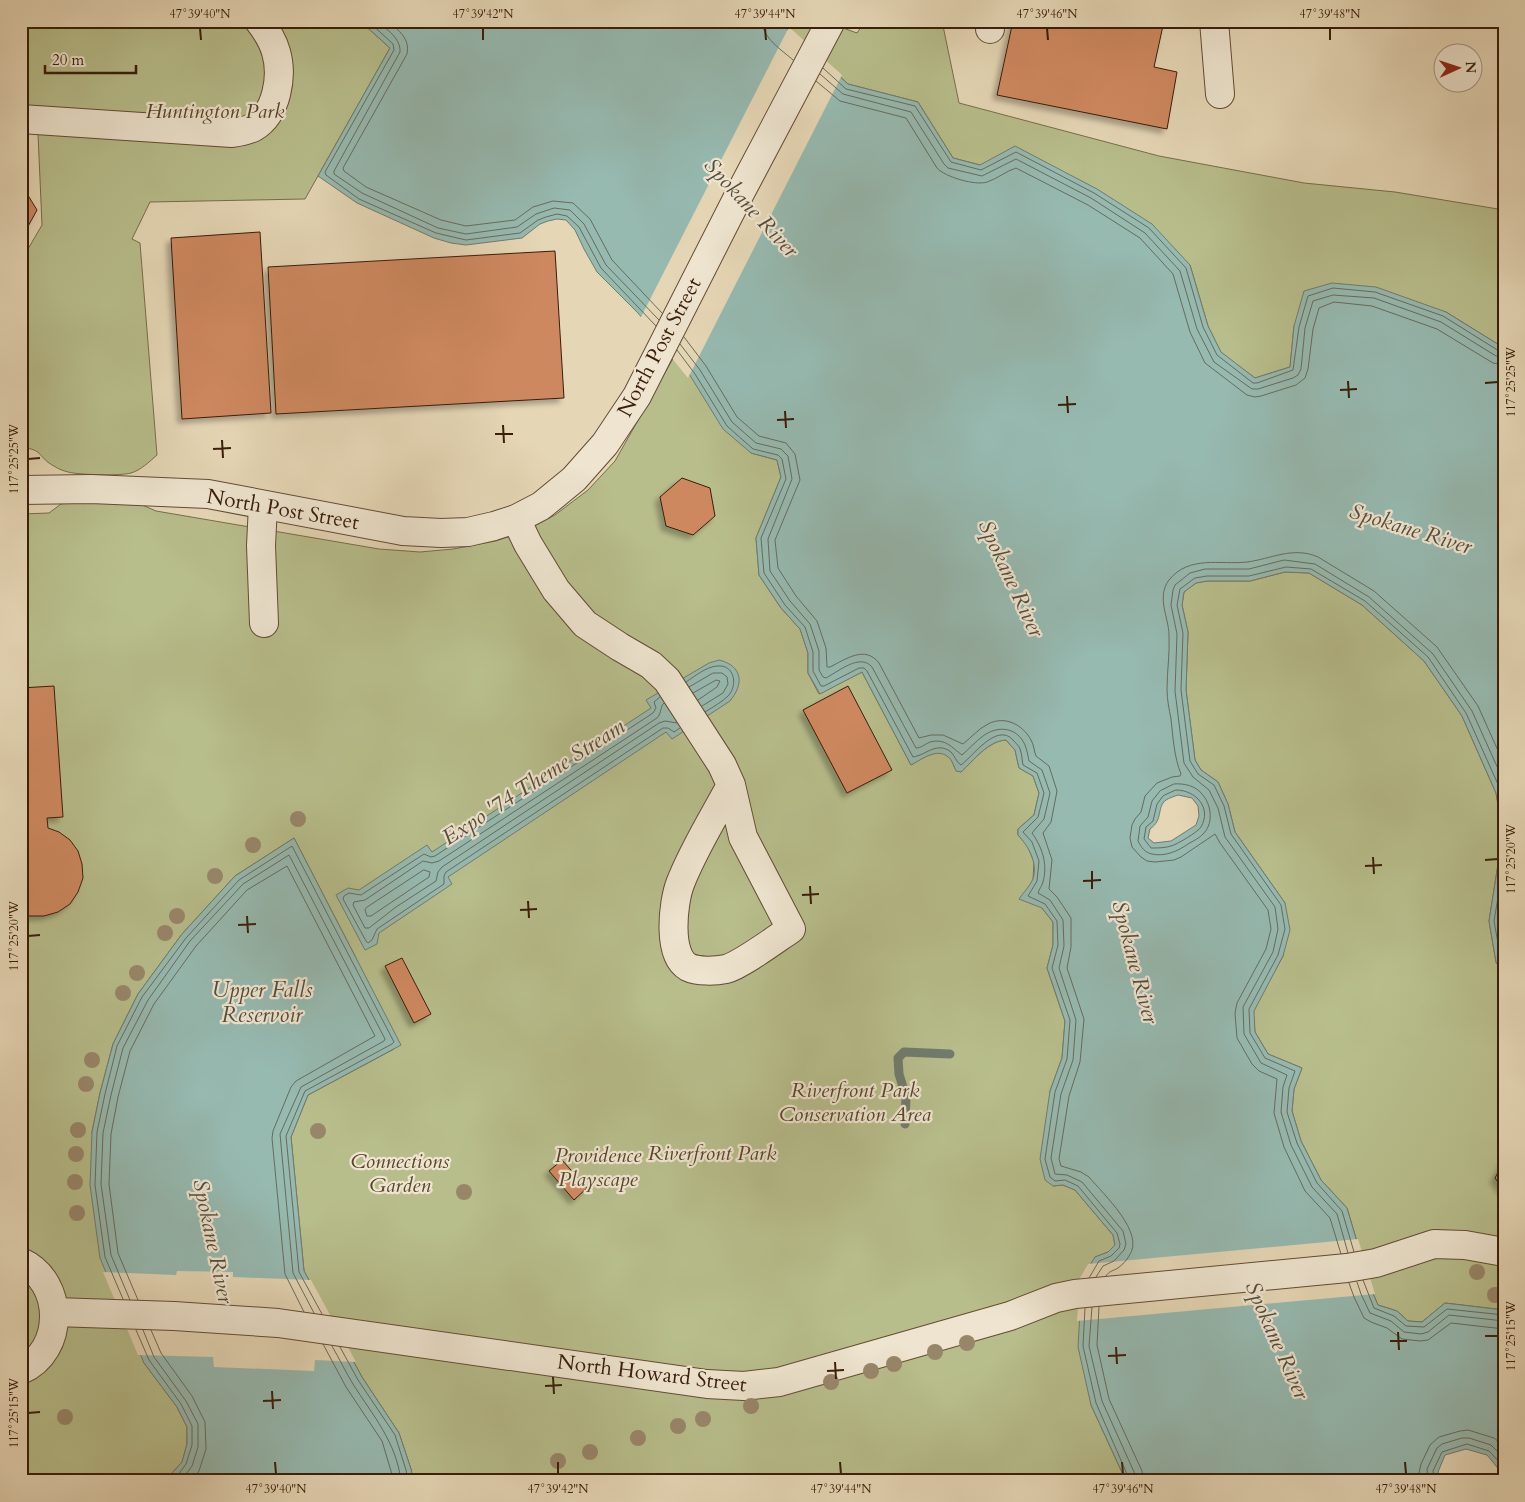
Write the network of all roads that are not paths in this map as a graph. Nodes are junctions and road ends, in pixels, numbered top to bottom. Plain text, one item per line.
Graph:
1 (259, 21) edge
2 (831, 21) edge
3 (1214, 21) edge
4 (1220, 94) dead end
5 (21, 119) edge
6 (21, 490) edge
7 (263, 505) junction
8 (516, 519) junction
9 (264, 624) dead end
10 (731, 785) junction
11 (1504, 1252) edge
12 (21, 1262) edge
13 (55, 1312) junction
14 (21, 1370) edge

1 - 5 street
2 - 8 street, North Post Street
3 - 4 street
6 - 7 street, North Post Street
7 - 8 street, North Post Street
7 - 9 street
8 - 10 street
10 - 10 street
11 - 13 street, North Howard Street
12 - 13 street
13 - 14 street

